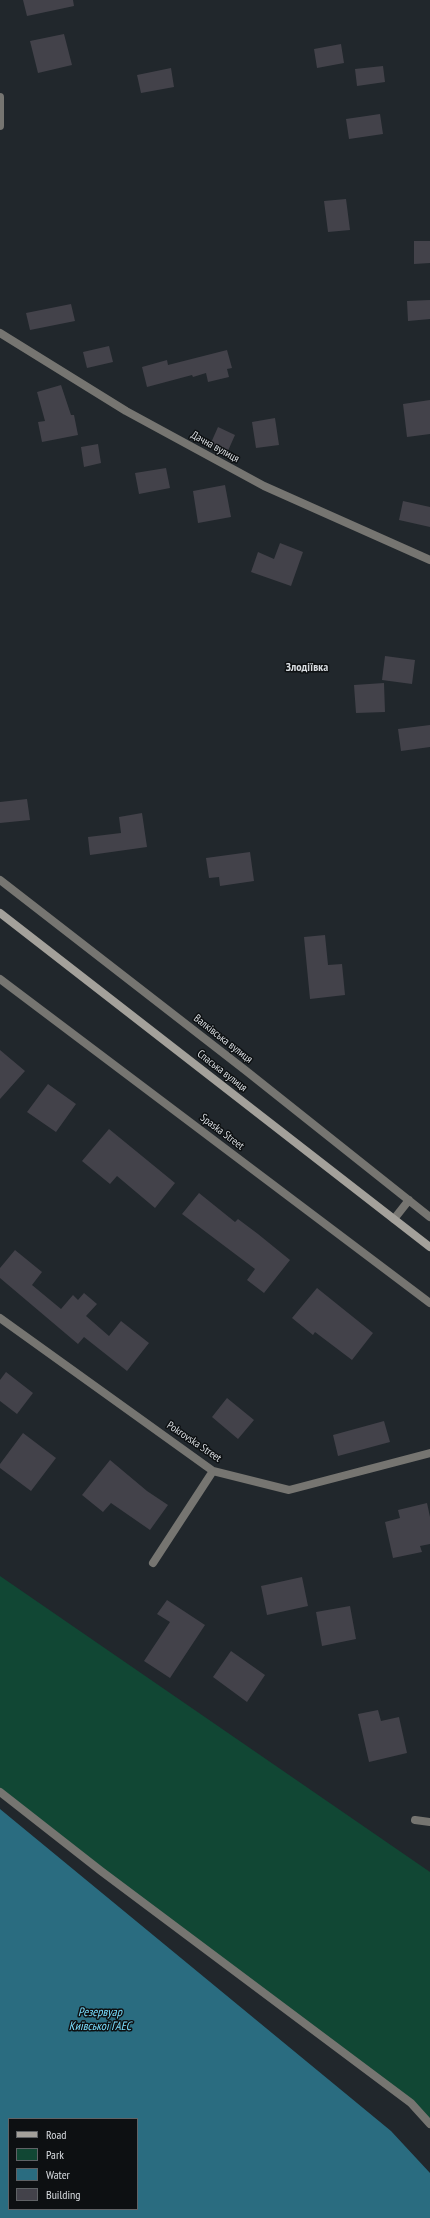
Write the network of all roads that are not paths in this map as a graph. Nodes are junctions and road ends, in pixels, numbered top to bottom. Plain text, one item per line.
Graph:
1 (0, 97) edge
2 (0, 126) edge
3 (0, 333) edge
4 (430, 560) edge
5 (0, 880) edge
6 (0, 913) edge
7 (0, 979) edge
8 (409, 1200) junction
9 (430, 1217) edge
10 (394, 1219) junction
11 (430, 1247) edge
12 (430, 1303) edge
13 (0, 1318) edge
14 (430, 1453) edge
15 (213, 1471) junction
16 (153, 1563) dead end
17 (0, 1792) edge
18 (416, 1820) dead end
19 (430, 1822) edge
20 (430, 2124) edge

1 - 2 street
3 - 4 street, Дачна вулиця
5 - 8 street, Валківська вулиця
6 - 10 street, Спаська вулиця
7 - 12 street, Spaska Street
8 - 9 street, Валківська вулиця
8 - 10 street
10 - 11 street, Спаська вулиця
13 - 15 street, Pokrovska Street
14 - 15 street, Pokrovska Street
15 - 16 street
17 - 20 street
18 - 19 street

